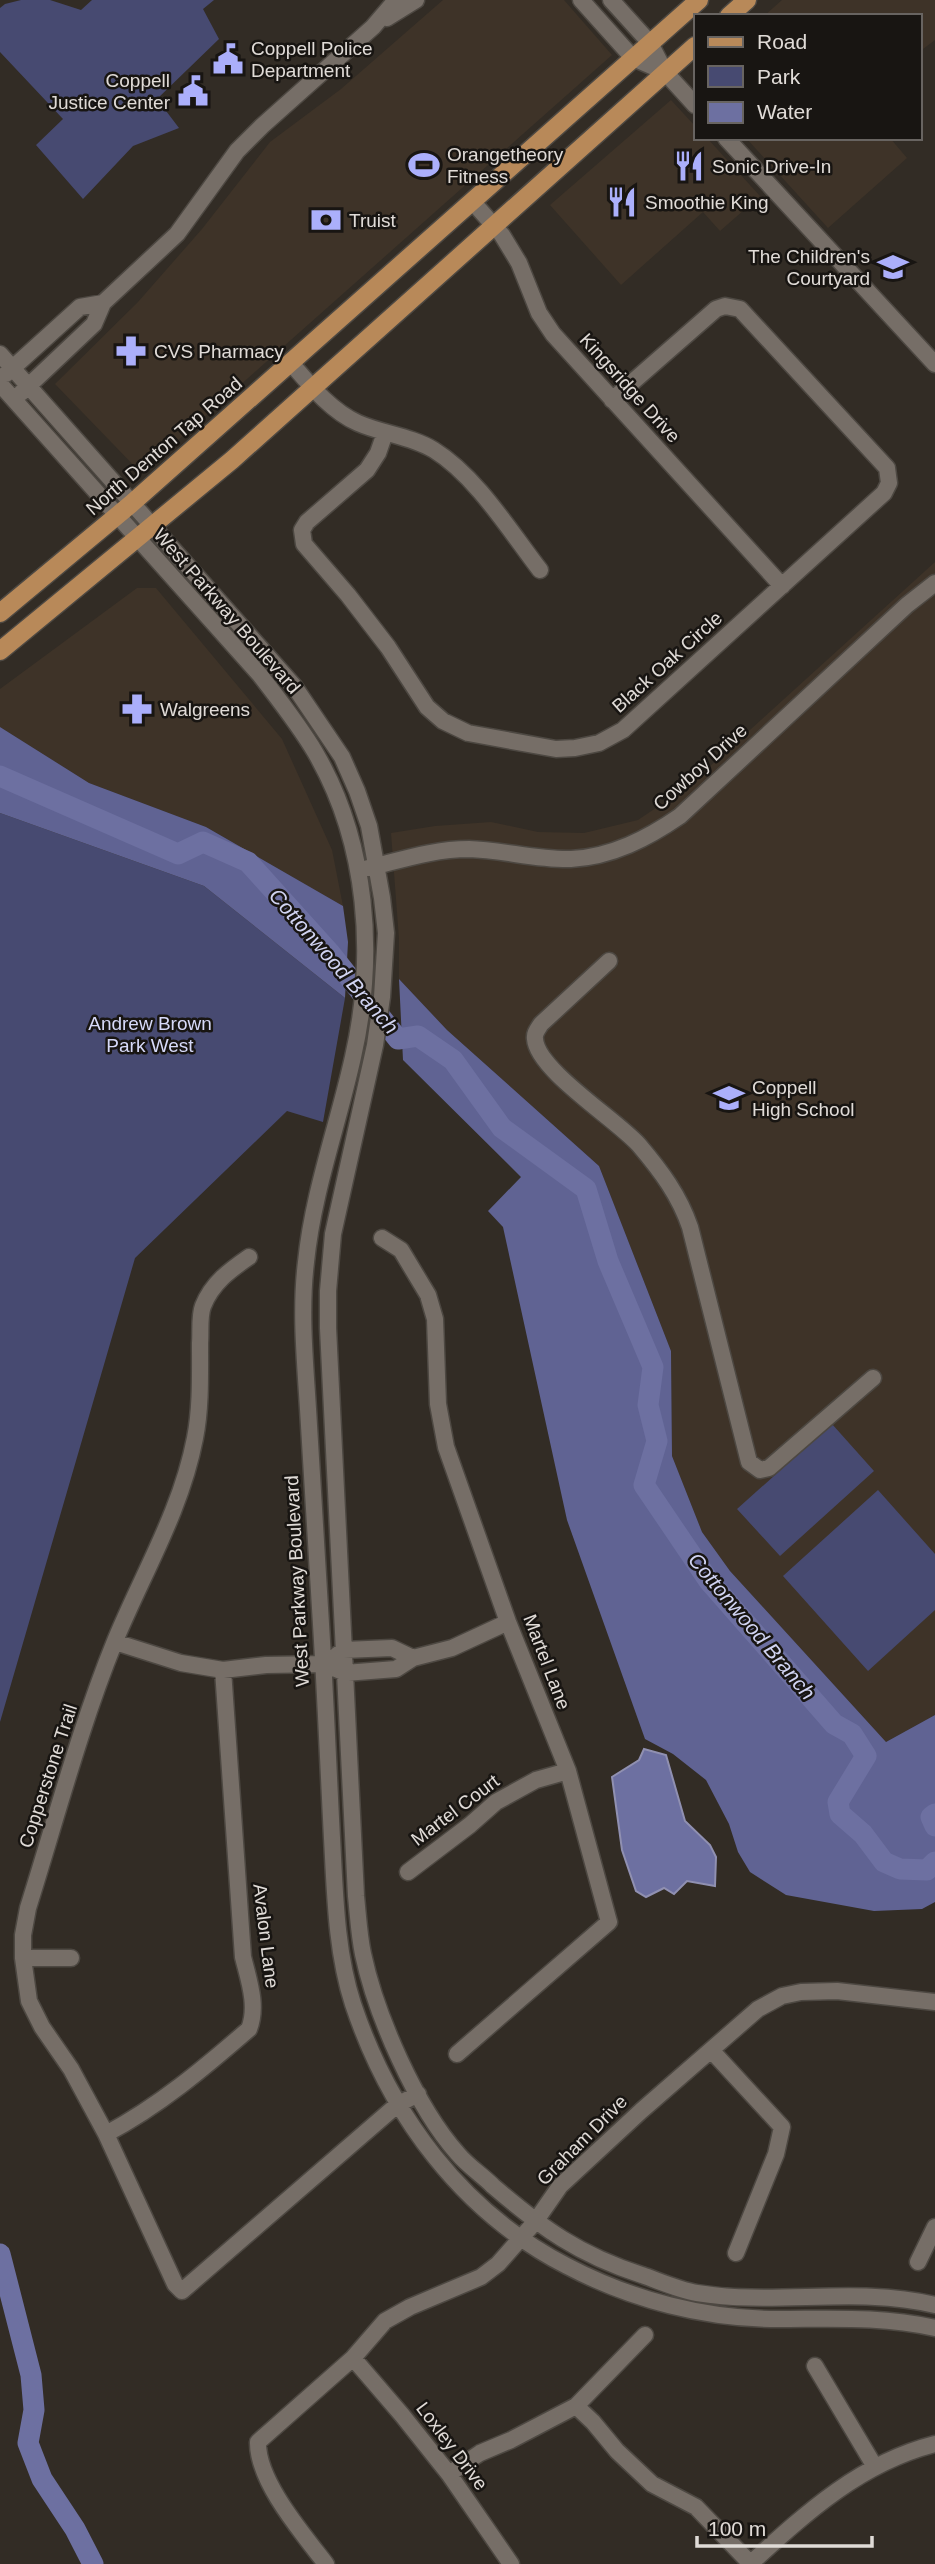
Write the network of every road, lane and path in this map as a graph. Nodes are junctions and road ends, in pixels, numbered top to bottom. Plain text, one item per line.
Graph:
1 (396, 0) edge
2 (416, 0) edge
3 (581, 0) edge
4 (611, 0) edge
5 (699, 0) edge
6 (747, 0) edge
7 (731, 14) edge
8 (373, 27) junction
9 (650, 43) junction
10 (694, 47) edge
11 (633, 58) junction
12 (665, 72) junction
13 (694, 104) edge
14 (728, 140) edge
15 (472, 201) junction
16 (493, 225) junction
17 (103, 303) junction
18 (0, 354) edge
19 (290, 363) junction
20 (935, 364) edge
21 (13, 368) junction
22 (0, 382) edge
23 (28, 386) junction
24 (313, 387) junction
25 (14, 399) junction
26 (612, 400) junction
27 (385, 433) junction
28 (124, 510) junction
29 (151, 527) junction
30 (137, 539) junction
31 (540, 570) dead end
32 (935, 583) edge
33 (782, 586) junction
34 (0, 613) edge
35 (0, 651) edge
36 (378, 866) junction
37 (359, 870) junction
38 (609, 961) dead end
39 (382, 1238) dead end
40 (249, 1257) dead end
41 (873, 1378) dead end
42 (508, 1622) junction
43 (115, 1642) junction
44 (344, 1650) junction
45 (413, 1658) junction
46 (324, 1664) junction
47 (223, 1670) junction
48 (345, 1673) junction
49 (568, 1771) junction
50 (408, 1872) dead end
51 (23, 1958) junction
52 (71, 1958) dead end
53 (935, 2002) edge
54 (711, 2050) junction
55 (457, 2053) dead end
56 (418, 2094) junction
57 (397, 2105) junction
58 (106, 2134) junction
59 (535, 2222) junction
60 (935, 2227) edge
61 (520, 2238) junction
62 (736, 2253) dead end
63 (918, 2262) dead end
64 (935, 2305) edge
65 (935, 2328) edge
66 (645, 2335) dead end
67 (353, 2358) junction
68 (815, 2366) dead end
69 (576, 2406) junction
70 (935, 2444) edge
71 (875, 2467) junction
72 (449, 2474) junction
73 (326, 2564) edge
74 (511, 2564) edge
75 (750, 2564) edge

1 - 8 street
2 - 8 street
3 - 11 street
4 - 9 street
5 - 9 main road, North Denton Tap Road
6 - 7 main road
8 - 17 street
9 - 11 main road, North Denton Tap Road
9 - 12 street
10 - 12 main road
11 - 12 street
11 - 15 main road, North Denton Tap Road
12 - 13 street
12 - 16 main road
14 - 20 street
15 - 16 street, Kingsridge Drive
15 - 19 main road, North Denton Tap Road
16 - 24 main road
16 - 26 street, Kingsridge Drive
17 - 21 street
17 - 23 street
18 - 21 street
19 - 24 street
19 - 28 main road, North Denton Tap Road
21 - 22 street
21 - 23 street
22 - 25 street
23 - 25 street
23 - 28 street
24 - 27 street
24 - 29 main road
25 - 28 street
26 - 33 street, Kingsridge Drive
26 - 33 street, Black Oak Circle
27 - 31 street
27 - 33 street, Black Oak Circle
28 - 29 street, West Parkway Boulevard
28 - 30 street, West Parkway Boulevard
28 - 34 main road, North Denton Tap Road
29 - 30 main road
29 - 36 street, West Parkway Boulevard
30 - 35 main road
30 - 37 street, West Parkway Boulevard
32 - 36 street, Cowboy Drive
36 - 37 street, Cowboy Drive
36 - 44 street, West Parkway Boulevard
37 - 46 street, West Parkway Boulevard
38 - 41 street
39 - 42 street, Martel Lane
40 - 43 street, Copperstone Trail
42 - 45 street
42 - 49 street, Martel Lane
43 - 47 street
43 - 51 street, Copperstone Trail
44 - 45 street
44 - 46 street
44 - 48 street, West Parkway Boulevard
45 - 48 street
46 - 47 street
46 - 48 street
46 - 57 street, West Parkway Boulevard
47 - 58 street, Avalon Lane
48 - 56 street, West Parkway Boulevard
49 - 50 street, Martel Court
49 - 55 street, Martel Lane
51 - 52 street
51 - 58 street, Copperstone Trail
53 - 54 street, Graham Drive
54 - 59 street, Graham Drive
54 - 62 street
56 - 57 street, Copperstone Trail
56 - 59 street, West Parkway Boulevard
57 - 58 street, Copperstone Trail
57 - 61 street, West Parkway Boulevard
59 - 61 street, Graham Drive
59 - 64 street, West Parkway Boulevard
60 - 63 street
61 - 65 street, West Parkway Boulevard
61 - 67 street, Graham Drive
66 - 69 street
67 - 72 street, Loxley Drive
67 - 73 street, Graham Drive
68 - 71 street
69 - 72 street
69 - 75 street
70 - 71 street
71 - 75 street
72 - 74 street, Loxley Drive

